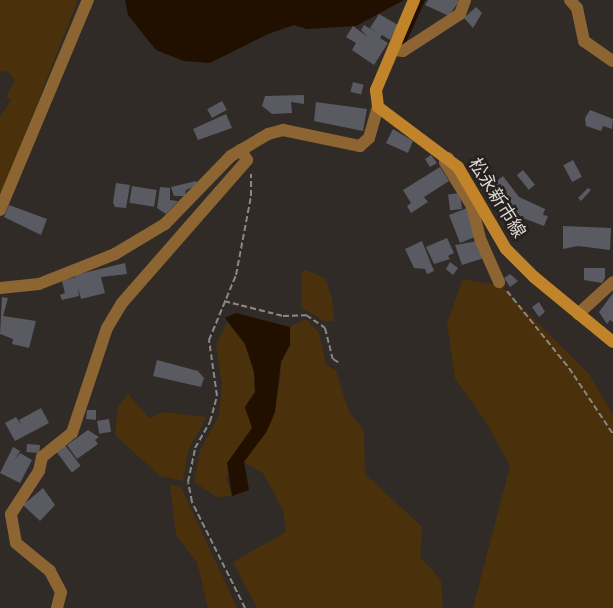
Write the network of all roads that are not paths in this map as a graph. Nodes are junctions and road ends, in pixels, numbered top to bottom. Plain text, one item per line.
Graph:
1 (88, 0) edge
2 (414, 0) edge
3 (465, 0) edge
4 (570, 0) edge
5 (395, 50) junction
6 (613, 61) edge
7 (378, 107) junction
8 (244, 155) junction
9 (448, 157) junction
10 (0, 210) edge
11 (499, 282) road end
12 (613, 282) edge
13 (0, 288) edge
14 (578, 314) junction
15 (613, 342) edge
16 (57, 608) edge

1 - 10 street
2 - 5 main road
3 - 5 street
4 - 6 street
5 - 7 main road
7 - 8 street
7 - 9 main road, 松永新市線
8 - 13 street
8 - 16 street
9 - 11 street
9 - 14 main road, 松永新市線
12 - 14 street
14 - 15 main road, 松永新市線

